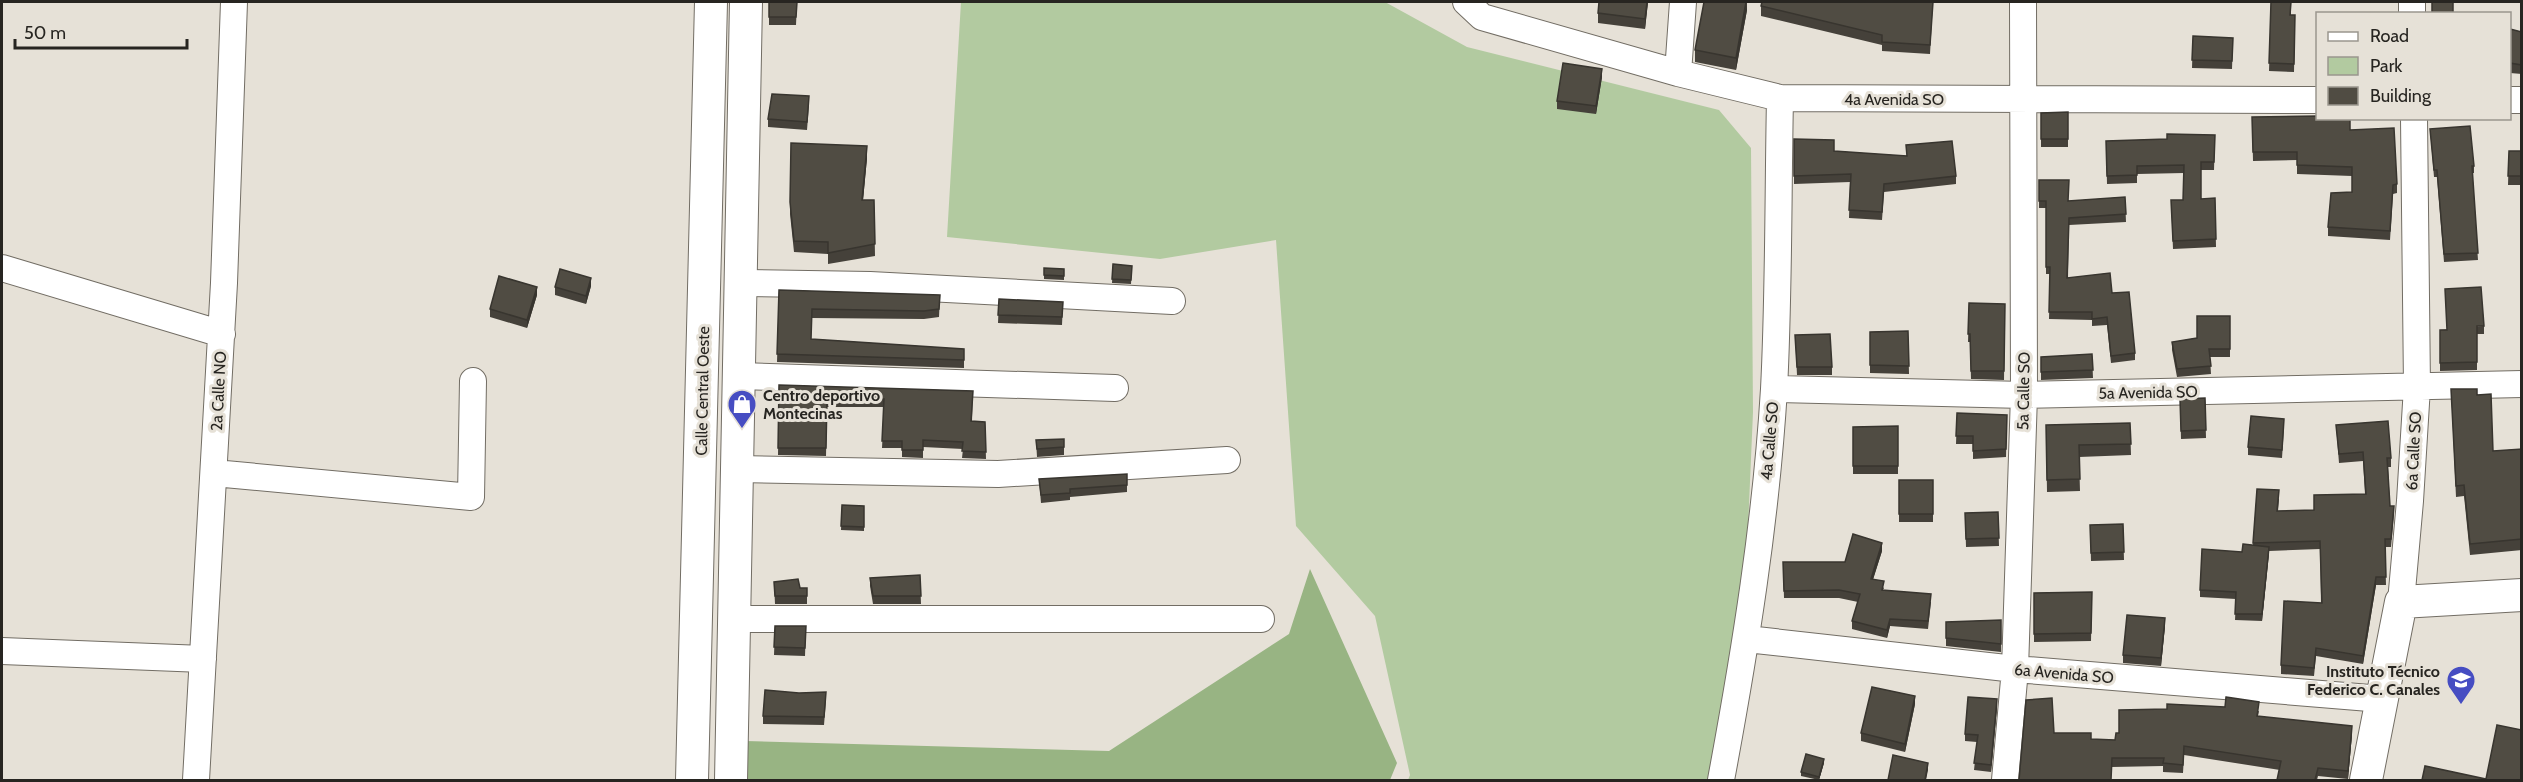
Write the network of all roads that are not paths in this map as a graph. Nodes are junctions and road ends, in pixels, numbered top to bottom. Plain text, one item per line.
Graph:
1 (234, 2) edge
2 (711, 2) edge
3 (746, 2) edge
4 (1683, 2) edge
5 (2023, 2) edge
6 (1474, 9) edge
7 (1678, 74) junction
8 (1780, 98) junction
9 (2022, 99) junction
10 (2316, 100) edge
11 (2414, 120) edge
12 (2, 268) edge
13 (741, 283) junction
14 (1172, 301) dead end
15 (222, 334) junction
16 (739, 376) junction
17 (473, 381) dead end
18 (2522, 384) edge
19 (2417, 387) junction
20 (1114, 388) dead end
21 (1774, 389) junction
22 (2024, 395) junction
23 (1227, 460) dead end
24 (737, 469) junction
25 (214, 473) junction
26 (2522, 595) edge
27 (2401, 602) junction
28 (734, 619) junction
29 (1261, 619) dead end
30 (1747, 639) junction
31 (2, 651) edge
32 (203, 659) junction
33 (2014, 669) junction
34 (2382, 699) junction
35 (196, 780) edge
36 (692, 780) edge
37 (731, 780) edge
38 (1721, 780) edge
39 (2006, 780) edge
40 (2366, 780) edge

1 - 15 street, 2a Calle NO
2 - 36 street, Calle Central Oeste
3 - 13 street
4 - 7 street
5 - 9 street, 5a Calle SO
6 - 7 street, 4a Avenida SO
7 - 8 street, 4a Avenida SO
8 - 9 street, 4a Avenida SO
8 - 21 street, 4a Calle SO
9 - 10 street, 4a Avenida SO
9 - 22 street, 5a Calle SO
11 - 19 street, 6a Calle SO
12 - 15 street
13 - 14 street
13 - 16 street
15 - 25 street, 2a Calle NO
16 - 20 street
16 - 24 street
17 - 25 street
18 - 19 street, 5a Avenida SO
19 - 22 street, 5a Avenida SO
19 - 27 street, 6a Calle SO
21 - 22 street, 5a Avenida SO
21 - 30 street, 4a Calle SO
22 - 33 street, 5a Calle SO
23 - 24 street
24 - 28 street
25 - 32 street, 2a Calle NO
26 - 27 street
27 - 34 street, 6a Calle SO
28 - 29 street
28 - 37 street
30 - 33 street, 6a Avenida SO
30 - 38 street, 4a Calle SO
31 - 32 street
32 - 35 street, 2a Calle NO
33 - 34 street, 6a Avenida SO
33 - 39 street, 5a Calle SO
34 - 40 street, 6a Calle SO

